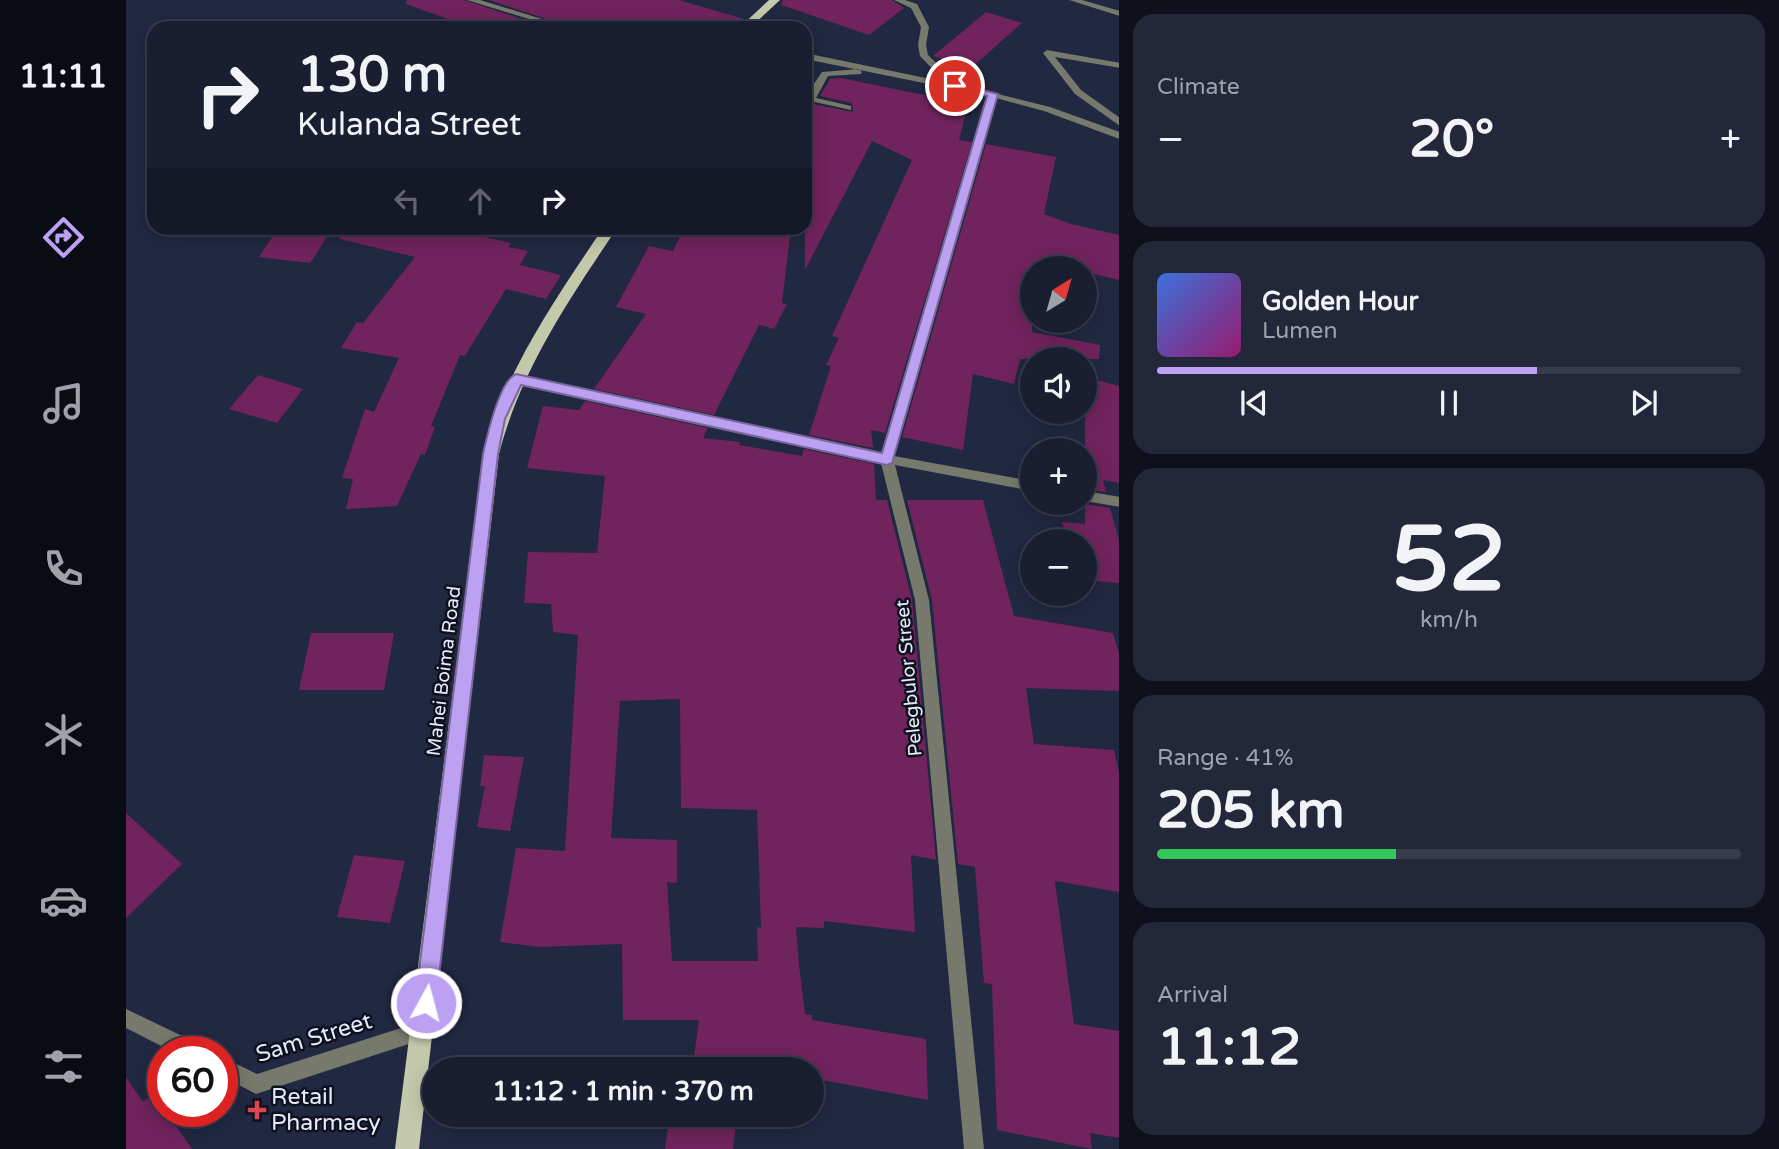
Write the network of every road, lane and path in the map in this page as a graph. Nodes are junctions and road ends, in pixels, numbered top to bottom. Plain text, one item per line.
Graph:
1 (471, 0) edge
2 (775, 0) edge
3 (898, 0) edge
4 (1073, 0) edge
5 (1119, 14) edge
6 (542, 21) edge
7 (752, 21) edge
8 (812, 57) edge
9 (1119, 66) edge
10 (880, 71) junction
11 (955, 86) junction
12 (812, 94) edge
13 (993, 94) junction
14 (812, 100) edge
15 (848, 108) dead end
16 (1119, 122) edge
17 (1119, 136) edge
18 (605, 235) edge
19 (516, 379) junction
20 (887, 459) junction
21 (1020, 484) edge
22 (1097, 498) edge
23 (1119, 502) edge
24 (126, 1018) edge
25 (423, 1030) junction
26 (162, 1036) edge
27 (238, 1074) edge
28 (404, 1146) edge
29 (974, 1149) edge

1 - 6 street
2 - 7 main road
3 - 11 street
4 - 5 street
8 - 10 street
9 - 16 street
10 - 11 street
10 - 12 street
11 - 13 street
13 - 17 street
13 - 20 street
14 - 15 street
18 - 19 main road, Mahei Boima Road
19 - 20 street
19 - 25 main road, Mahei Boima Road
20 - 21 street
20 - 29 street, Pelegbulor Street
22 - 23 street
24 - 26 street
25 - 27 street, Sam Street
25 - 28 main road, Mahei Boima Road

